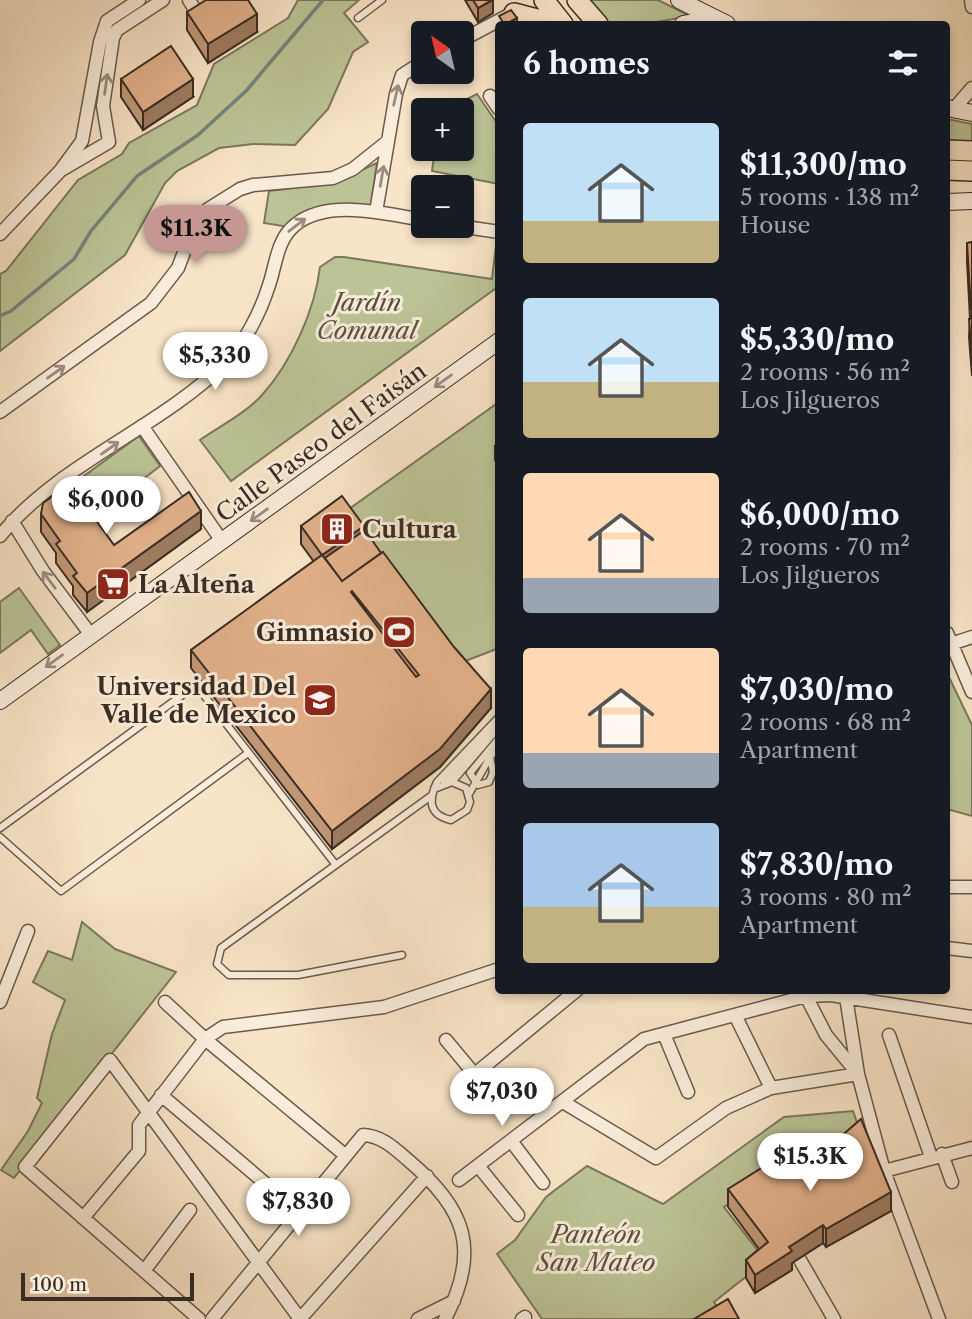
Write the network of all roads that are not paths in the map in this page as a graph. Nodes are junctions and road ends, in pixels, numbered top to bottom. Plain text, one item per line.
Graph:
1 (139, 0) edge
2 (163, 0) edge
3 (189, 0) edge
4 (214, 0) edge
5 (382, 0) edge
6 (544, 0) edge
7 (577, 0) edge
8 (679, 0) edge
9 (971, 0) edge
10 (972, 7) edge
11 (514, 12) edge
12 (130, 14) junction
13 (358, 18) dead end
14 (497, 21) edge
15 (546, 21) edge
16 (561, 21) edge
17 (595, 21) edge
18 (721, 21) edge
19 (495, 22) edge
20 (474, 34) edge
21 (411, 69) edge
22 (972, 88) edge
23 (490, 96) dead end
24 (495, 103) edge
25 (950, 109) edge
26 (972, 113) edge
27 (109, 131) junction
28 (83, 135) junction
29 (388, 141) junction
30 (103, 149) junction
31 (950, 150) edge
32 (972, 151) edge
33 (950, 170) edge
34 (60, 171) junction
35 (972, 171) edge
36 (972, 201) edge
37 (950, 202) edge
38 (376, 212) junction
39 (411, 218) edge
40 (474, 228) edge
41 (495, 231) edge
42 (0, 234) edge
43 (495, 344) edge
44 (0, 412) edge
45 (142, 426) junction
46 (12, 521) junction
47 (0, 536) edge
48 (222, 541) junction
49 (90, 635) junction
50 (972, 637) edge
51 (950, 638) edge
52 (950, 640) edge
53 (971, 686) edge
54 (0, 701) edge
55 (495, 723) edge
56 (495, 724) edge
57 (495, 731) edge
58 (495, 743) edge
59 (495, 751) edge
60 (248, 753) junction
61 (490, 757) junction
62 (448, 782) junction
63 (475, 783) junction
64 (432, 793) junction
65 (468, 794) junction
66 (0, 828) edge
67 (0, 837) edge
68 (336, 865) junction
69 (950, 887) edge
70 (972, 887) edge
71 (28, 931) dead end
72 (950, 948) edge
73 (972, 951) edge
74 (401, 955) dead end
75 (495, 970) edge
76 (572, 994) edge
77 (823, 994) edge
78 (835, 994) edge
79 (806, 996) junction
80 (846, 997) junction
81 (0, 1002) edge
82 (165, 1002) dead end
83 (735, 1015) junction
84 (972, 1017) edge
85 (664, 1034) junction
86 (889, 1035) dead end
87 (205, 1040) junction
88 (446, 1040) dead end
89 (474, 1074) junction
90 (858, 1074) junction
91 (486, 1088) dead end
92 (771, 1088) junction
93 (688, 1093) dead end
94 (161, 1095) junction
95 (563, 1102) junction
96 (150, 1111) junction
97 (512, 1142) junction
98 (972, 1148) edge
99 (345, 1155) junction
100 (936, 1156) junction
101 (479, 1167) junction
102 (884, 1171) junction
103 (426, 1176) junction
104 (459, 1180) dead end
105 (952, 1182) dead end
106 (543, 1183) dead end
107 (190, 1210) dead end
108 (298, 1211) junction
109 (518, 1215) dead end
110 (83, 1218) junction
111 (796, 1252) edge
112 (258, 1260) junction
113 (144, 1271) junction
114 (454, 1301) junction
115 (199, 1319) edge
116 (212, 1319) edge
117 (300, 1319) edge
118 (418, 1319) edge
119 (445, 1319) edge
120 (834, 1319) edge
121 (939, 1319) edge

1 - 12 street
2 - 12 street
3 - 4 street
5 - 13 lane
6 - 16 main road
7 - 17 main road
8 - 18 street
9 - 10 street
11 - 14 street
11 - 15 main road
27 -> 12 street
12 - 28 street
19 - 20 street
29 -> 21 street
22 - 25 street
23 - 24 street
25 - 26 street
27 - 28 street
27 - 30 street
28 - 30 street
28 - 34 street
38 -> 29 street
44 -> 29 street
30 - 34 street
31 - 32 main road
33 - 35 main road
34 - 42 street
36 - 37 street
38 - 39 street
45 -> 38 street
40 - 41 street
43 -> 48 street, Calle Paseo del Faisán
46 -> 45 street
45 - 48 street
46 - 47 street
49 -> 46 street
48 - 49 street, Calle Paseo del Faisán
49 -> 54 street, Calle Paseo del Faisán
50 - 51 street
52 - 53 street
55 - 64 lane
56 - 62 lane
57 - 62 lane
58 - 63 lane
59 - 61 lane
60 - 66 lane
60 - 67 lane
60 - 68 lane
61 - 63 lane
61 - 63 lane
62 - 64 lane
62 - 65 lane
63 - 65 lane
64 - 65 lane
64 - 68 lane
68 - 74 lane
69 - 70 street
71 - 81 street
72 - 73 street
75 - 87 street
76 - 89 street
77 - 79 street
78 - 80 street
79 - 83 street
79 - 90 street
80 - 84 street
80 - 90 street
82 - 87 street
83 - 85 street
83 - 92 street
85 - 93 street
85 - 95 street
86 - 100 street
87 - 94 street
87 - 99 street
88 - 89 street
89 - 91 street
90 - 92 street
90 - 102 street
92 - 95 street
94 - 96 street
94 - 108 street
95 - 97 street
96 - 110 street
96 - 110 street
96 - 112 street
97 - 101 street
97 - 106 street
98 - 100 street
99 - 103 street
99 - 108 street
100 - 102 street
100 - 105 street
101 - 104 street
101 - 109 street
102 - 121 street
103 - 114 street
103 - 117 street
107 - 113 street
108 - 112 street
110 - 113 street
111 - 120 street
112 - 116 street
112 - 117 street
113 - 115 street
114 - 118 street
114 - 119 street

